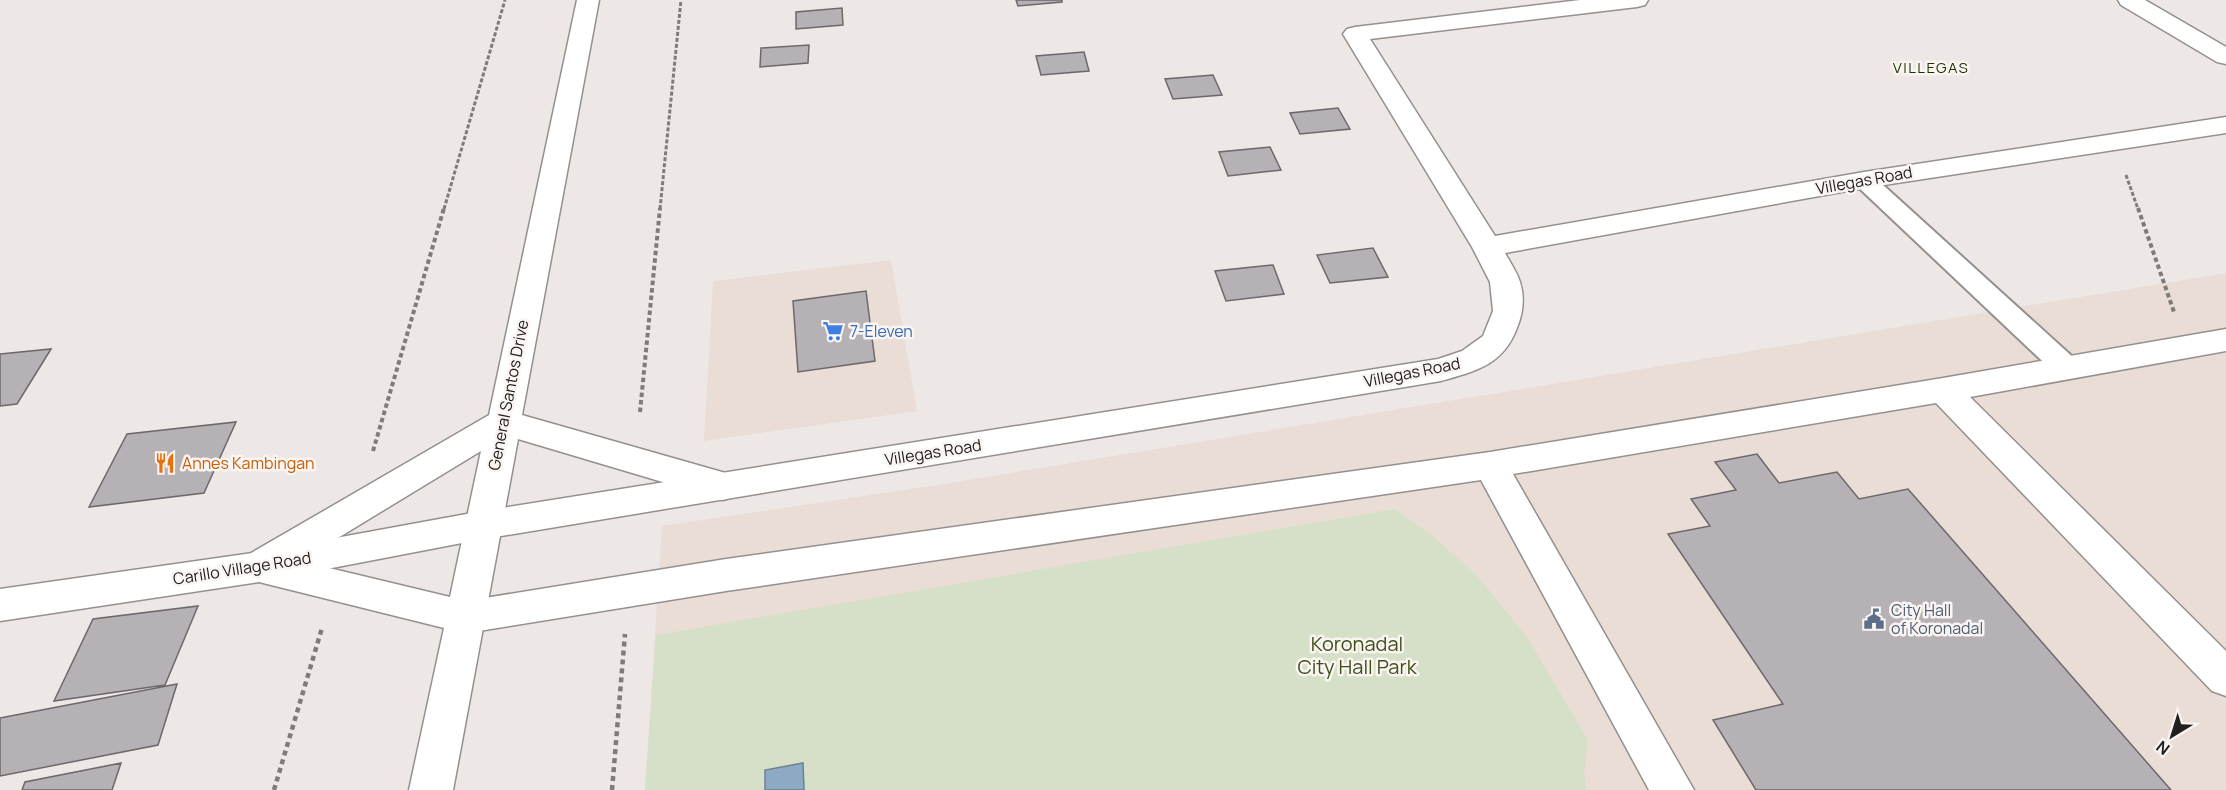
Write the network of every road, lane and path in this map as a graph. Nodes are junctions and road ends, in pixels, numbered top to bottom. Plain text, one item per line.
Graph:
1 (505, 0) edge
2 (588, 0) edge
3 (681, 0) edge
4 (1637, 0) edge
5 (2129, 0) edge
6 (2226, 57) edge
7 (2226, 125) edge
8 (2114, 140) junction
9 (1864, 180) junction
10 (1487, 247) junction
11 (2226, 340) edge
12 (2186, 347) junction
13 (2066, 367) junction
14 (1943, 390) junction
15 (640, 412) dead end
16 (503, 422) junction
17 (372, 454) dead end
18 (1490, 465) junction
19 (723, 486) junction
20 (483, 525) junction
21 (259, 567) junction
22 (0, 604) edge
23 (466, 617) junction
24 (322, 628) dead end
25 (625, 634) dead end
26 (2226, 678) edge
27 (274, 790) edge
28 (432, 790) edge
29 (612, 790) edge
30 (1672, 790) edge

1 - 17 path
2 - 16 main road, General Santos Drive
3 - 15 path
4 - 10 main road
5 - 6 main road
7 - 8 main road, Villegas Road
8 - 9 main road, Villegas Road
8 - 12 path
9 - 10 main road, Villegas Road
9 - 13 lane
10 - 19 main road, Villegas Road
11 - 12 main road
12 - 13 main road
13 - 14 main road
14 - 18 main road
14 - 26 main road
16 - 19 main road
16 - 20 main road, General Santos Drive
16 - 21 main road
18 - 23 main road
18 - 30 main road
19 - 20 main road, Villegas Road
20 - 21 main road, Carillo Village Road
20 - 23 main road, General Santos Drive
21 - 22 main road, Carillo Village Road
21 - 23 main road
23 - 28 main road, General Santos Drive
24 - 27 path
25 - 29 path

